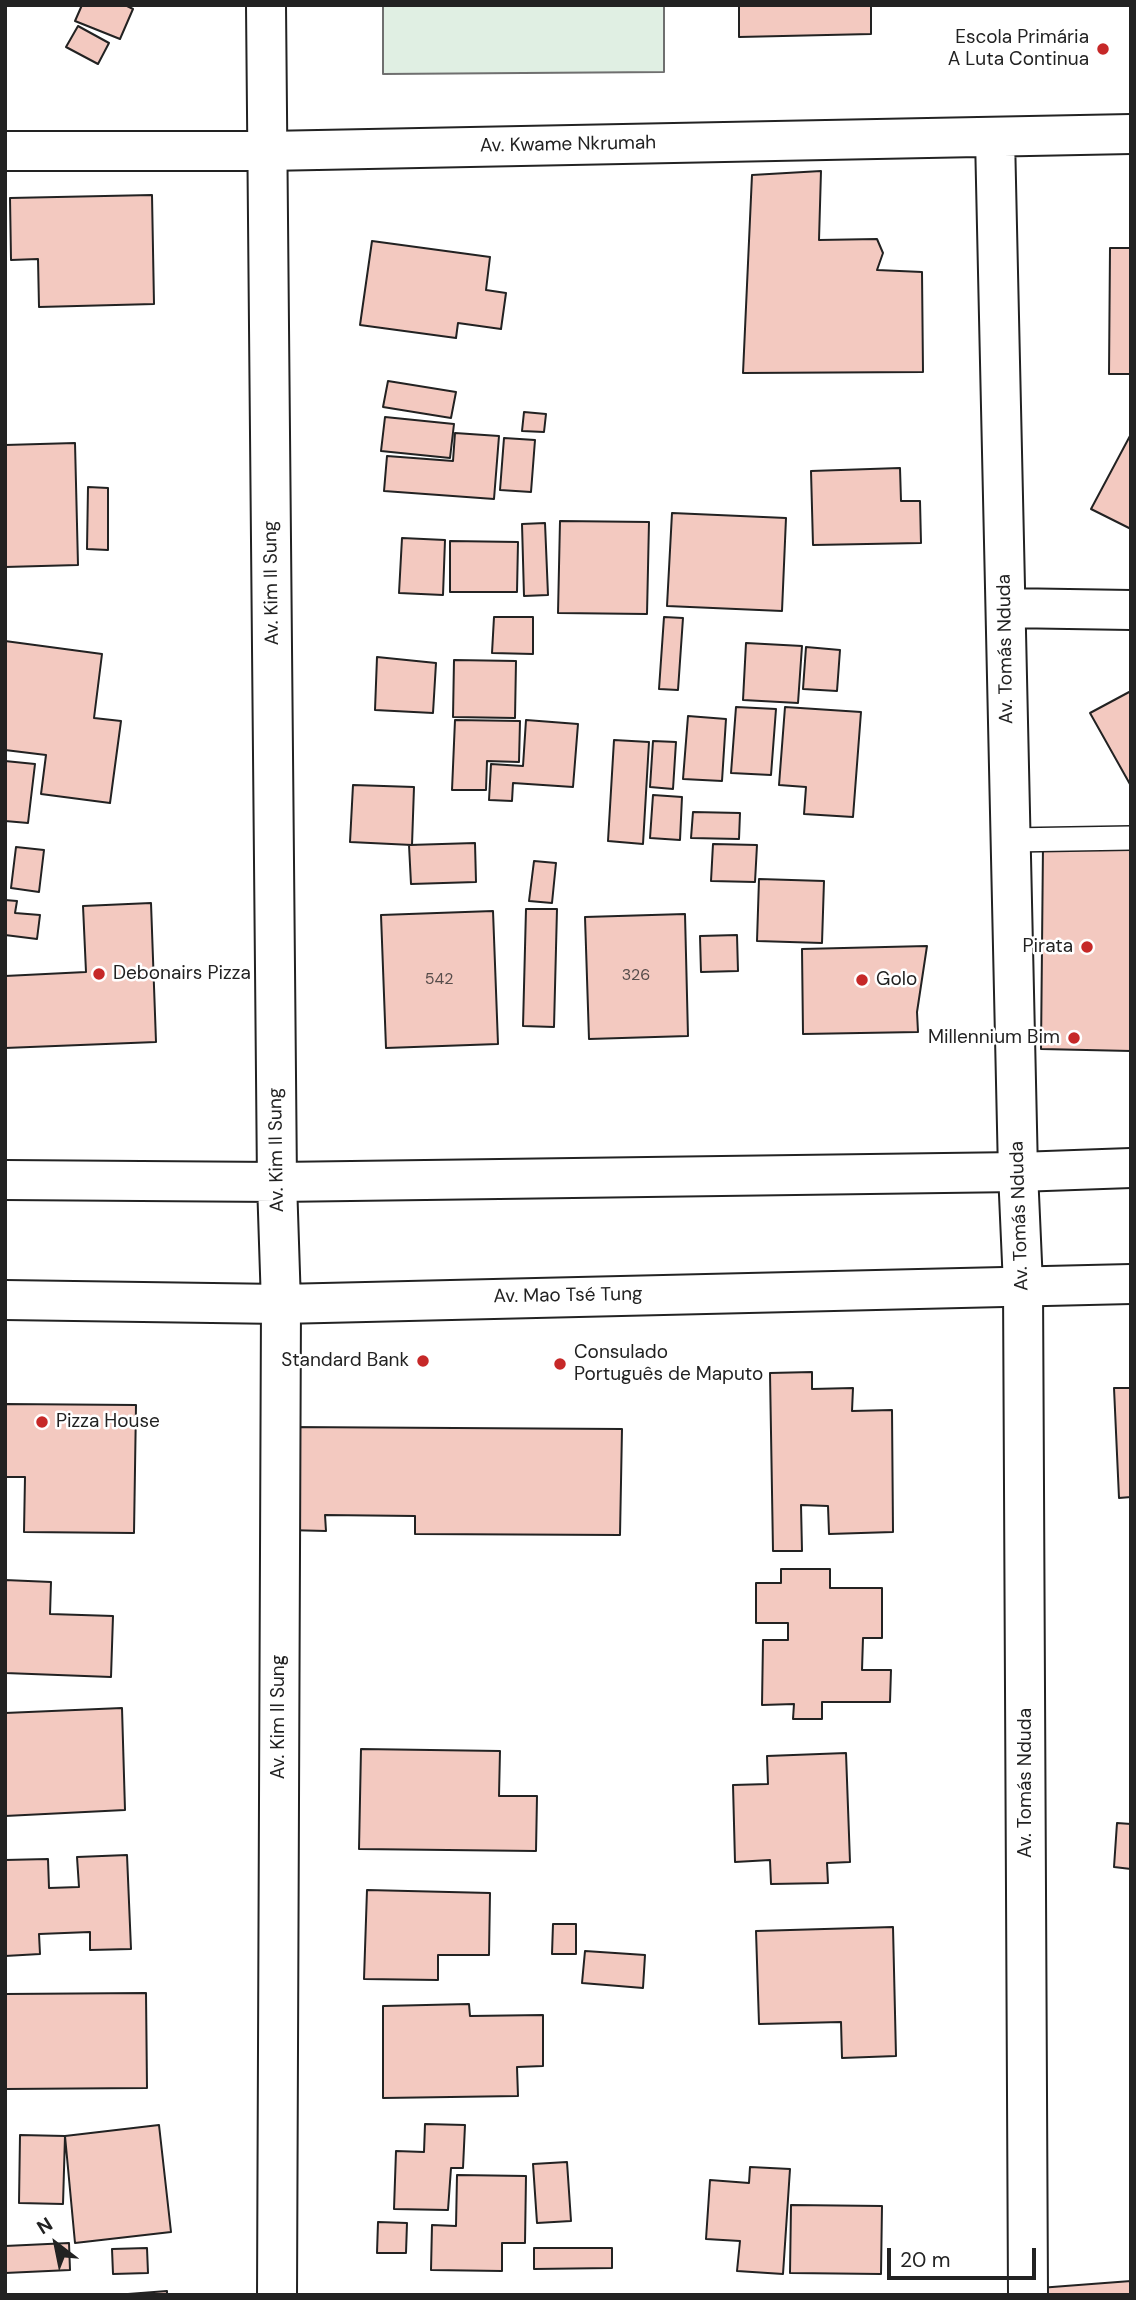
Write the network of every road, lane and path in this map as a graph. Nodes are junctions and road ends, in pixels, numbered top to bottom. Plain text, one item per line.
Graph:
1 (266, 5) edge
2 (1131, 134) edge
3 (995, 137) junction
4 (5, 151) edge
5 (267, 151) junction
6 (1006, 608) junction
7 (1131, 610) edge
8 (1131, 838) edge
9 (1010, 840) junction
10 (1131, 1168) edge
11 (1018, 1172) junction
12 (5, 1180) edge
13 (278, 1182) junction
14 (1131, 1284) edge
15 (1023, 1285) junction
16 (5, 1300) edge
17 (281, 1304) junction
18 (277, 2295) edge
19 (1028, 2295) edge

1 - 5 street, Av. Kim II Sung
2 - 3 street, Av. Kwame Nkrumah
3 - 5 street, Av. Kwame Nkrumah
3 - 6 street, Av. Tomás Nduda
4 - 5 street, Av. Kwame Nkrumah
5 - 13 street, Av. Kim II Sung
6 - 7 street
6 - 9 street, Av. Tomás Nduda
8 - 9 lane
9 - 11 street, Av. Tomás Nduda
10 - 11 street
11 - 13 street
11 - 15 street, Av. Tomás Nduda
12 - 13 street
13 - 17 street, Av. Kim II Sung
14 - 15 street, Av. Mao Tsé Tung
15 - 17 street, Av. Mao Tsé Tung
15 - 19 street, Av. Tomás Nduda
16 - 17 street, Av. Mao Tsé Tung
17 - 18 street, Av. Kim II Sung

